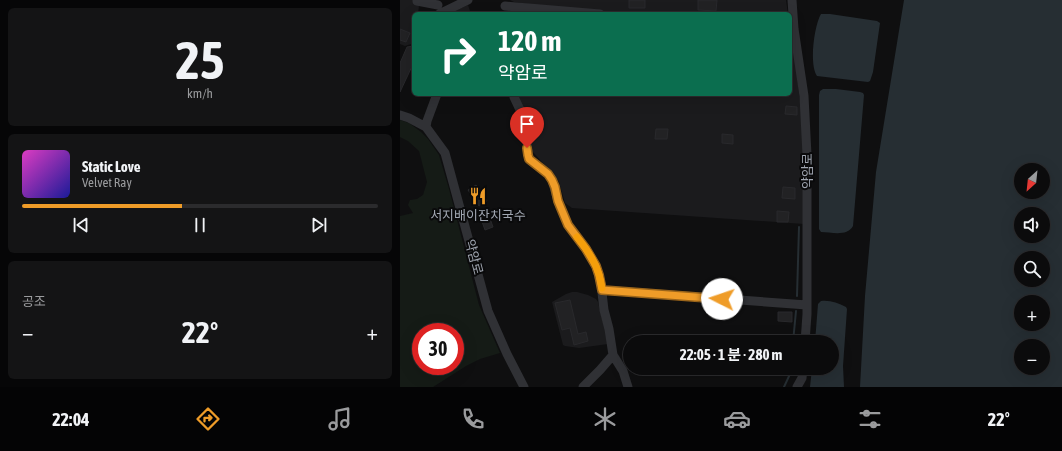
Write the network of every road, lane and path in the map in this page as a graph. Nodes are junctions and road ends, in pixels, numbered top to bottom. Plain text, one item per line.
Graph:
1 (417, 0) edge
2 (468, 0) edge
3 (792, 0) edge
4 (506, 7) edge
5 (438, 8) edge
6 (573, 12) edge
7 (792, 29) edge
8 (436, 96) edge
9 (514, 96) edge
10 (400, 114) edge
11 (426, 127) junction
12 (602, 290) junction
13 (807, 305) junction
14 (805, 335) edge
15 (613, 355) junction
16 (802, 375) edge
17 (524, 387) edge
18 (583, 387) edge
19 (628, 387) edge
20 (797, 387) edge

1 - 5 street
2 - 5 street
3 - 7 street, 약암로
4 - 6 street
7 - 13 street, 약암로
8 - 11 street
9 - 12 street
10 - 11 street, 약암로
11 - 17 street, 약암로
12 - 13 street
12 - 15 street
13 - 14 street, 약암로
15 - 18 street
15 - 19 street
16 - 20 street

